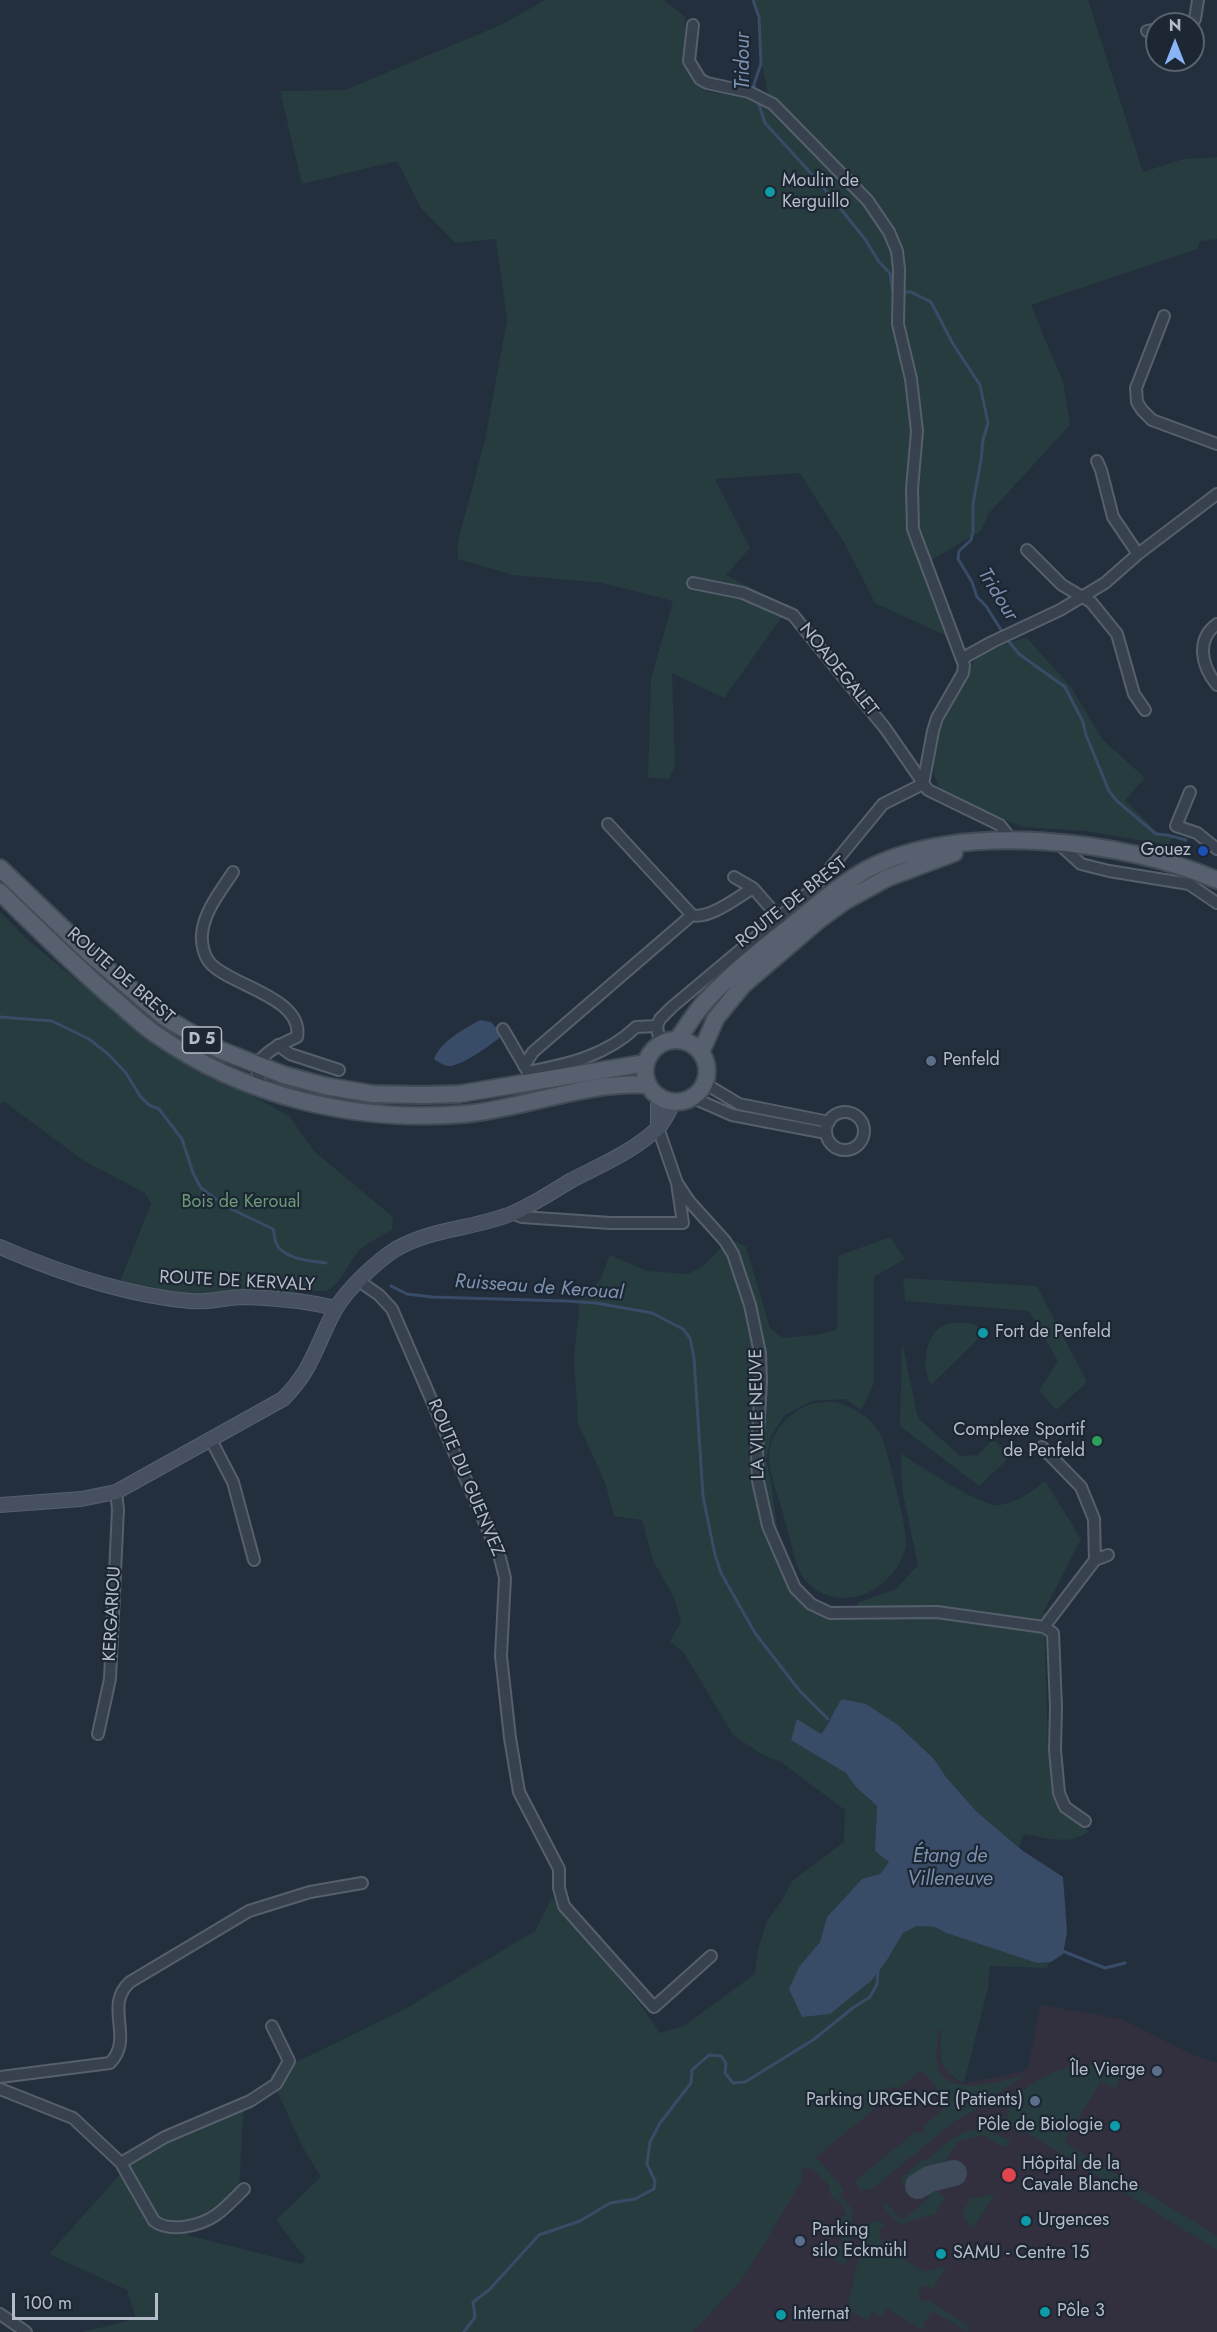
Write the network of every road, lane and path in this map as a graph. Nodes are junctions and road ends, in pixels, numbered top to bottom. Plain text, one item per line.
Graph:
1 (693, 25) dead end
2 (1164, 316) dead end
3 (1217, 444) edge
4 (1097, 461) dead end
5 (1217, 494) edge
6 (1027, 550) dead end
7 (1138, 554) junction
8 (693, 583) dead end
9 (1082, 596) junction
10 (1217, 624) edge
11 (963, 658) junction
12 (1217, 685) edge
13 (1145, 710) dead end
14 (923, 784) junction
15 (1190, 792) dead end
16 (608, 824) dead end
17 (1004, 841) junction
18 (1058, 842) junction
19 (1217, 849) edge
20 (0, 868) edge
21 (233, 872) dead end
22 (734, 877) dead end
23 (1217, 880) edge
24 (753, 888) junction
25 (0, 892) edge
26 (1217, 903) edge
27 (692, 915) junction
28 (780, 919) junction
29 (657, 1026) junction
30 (503, 1029) dead end
31 (677, 1040) junction
32 (660, 1044) junction
33 (278, 1045) junction
34 (700, 1052) junction
35 (646, 1063) junction
36 (256, 1066) junction
37 (524, 1066) junction
38 (339, 1070) dead end
39 (704, 1083) junction
40 (262, 1090) junction
41 (660, 1094) junction
42 (691, 1097) junction
43 (829, 1122) junction
44 (658, 1128) junction
45 (826, 1133) junction
46 (677, 1182) junction
47 (512, 1213) junction
48 (0, 1247) edge
49 (359, 1281) junction
50 (336, 1308) junction
51 (212, 1440) junction
52 (1042, 1448) dead end
53 (116, 1492) junction
54 (0, 1505) edge
55 (1108, 1555) dead end
56 (254, 1560) dead end
57 (1095, 1560) junction
58 (1044, 1627) junction
59 (98, 1734) dead end
60 (1085, 1821) dead end
61 (362, 1883) dead end
62 (711, 1956) dead end
63 (272, 2026) dead end
64 (0, 2077) edge
65 (0, 2089) edge
66 (120, 2163) junction
67 (244, 2189) dead end
68 (0, 2314) edge
69 (26, 2332) edge

1 - 11 street
2 - 3 street
4 - 7 street
5 - 7 street
6 - 9 street
7 - 9 street
8 - 14 street, NOADEGALET
9 - 11 street
9 - 13 street
10 - 12 street
11 - 14 street
14 - 17 street
14 - 28 street
15 - 19 street
16 - 27 street
17 - 18 main road, ROUTE DE BREST
17 - 31 main road, ROUTE DE BREST
17 - 34 main road, ROUTE DE BREST
18 - 23 main road, ROUTE DE BREST
18 - 26 street
20 - 36 main road, ROUTE DE BREST / D 5
21 - 33 street
22 - 24 street
24 - 27 street
24 - 28 street
25 - 40 main road, ROUTE DE BREST / D 5
27 - 37 street
28 - 29 street
29 - 32 street
29 - 37 street
30 - 37 street
31 - 32 main road
31 - 34 main road
32 - 35 main road
33 - 36 street
33 - 38 street
34 - 39 main road
35 - 36 main road, ROUTE DE BREST / D 5
35 - 41 main road
36 - 40 street
39 - 42 main road
39 - 43 street
40 - 41 main road, ROUTE DE BREST / D 5
41 - 42 main road
41 - 44 street
42 - 45 street
43 - 45 street
43 - 45 street
44 - 46 street
44 - 47 street
46 - 47 street
46 - 58 street, LA VILLE NEUVE
47 - 49 street
48 - 50 street, ROUTE DE KERVALY
49 - 50 street
49 - 62 street, ROUTE DU GUENVEZ
50 - 51 street
51 - 53 street
51 - 56 street
52 - 57 street
53 - 54 street
53 - 59 street, KERGARIOU
55 - 57 street
57 - 58 street
58 - 60 street
61 - 64 street
63 - 66 street
65 - 66 street
66 - 67 street
68 - 69 street

